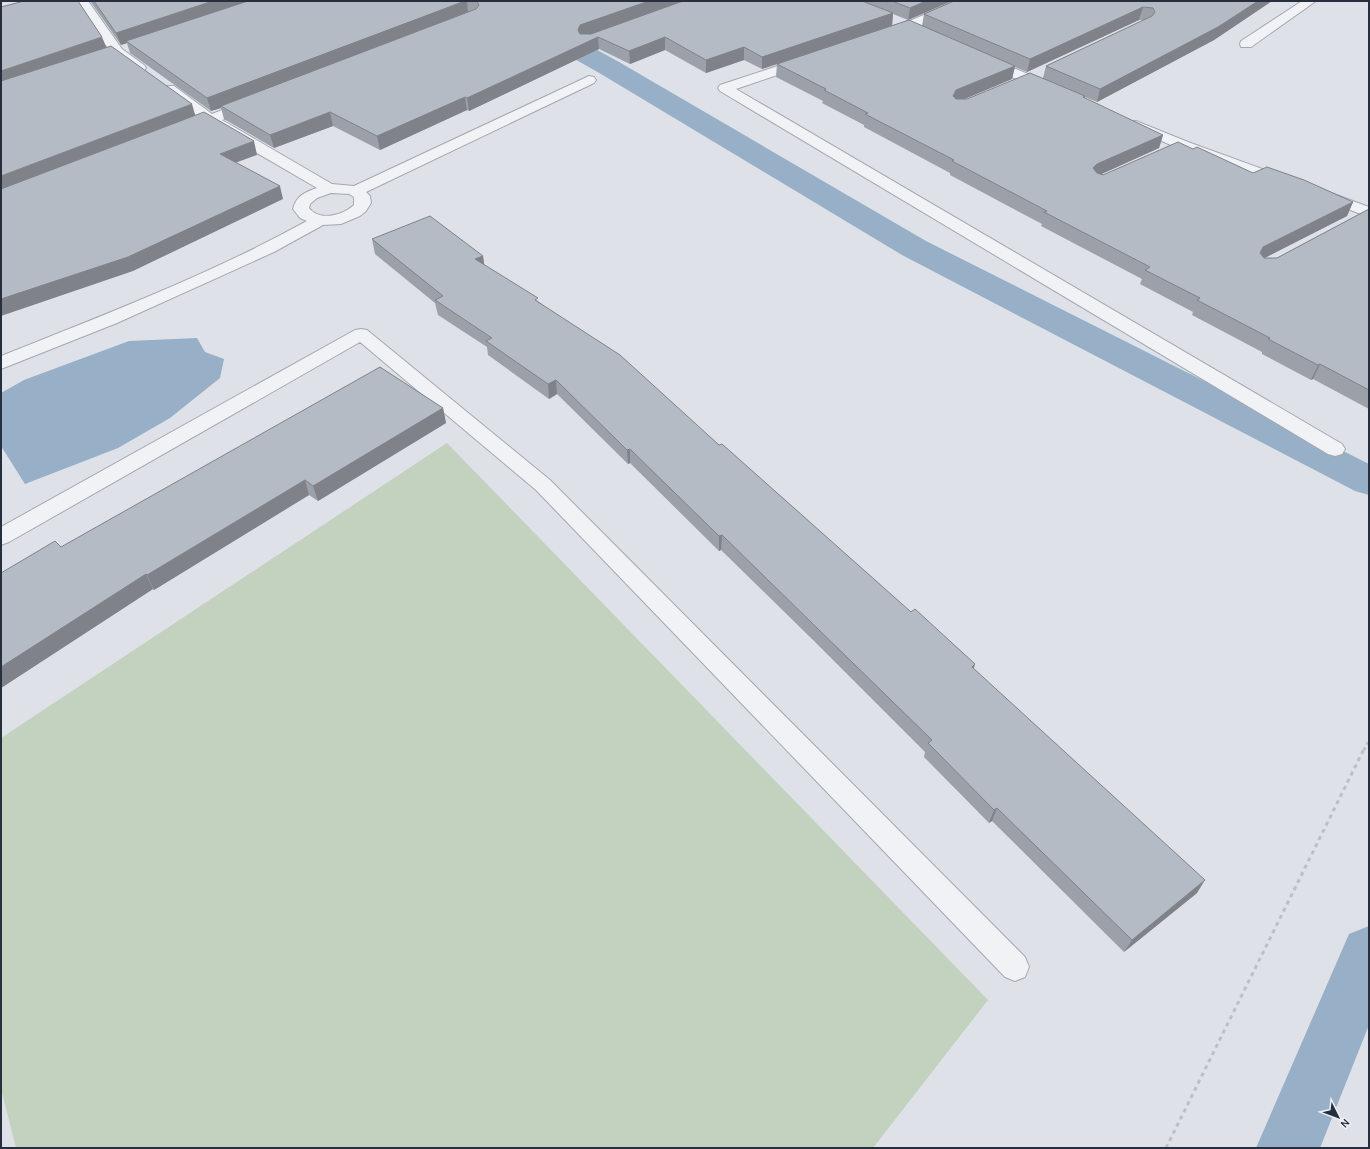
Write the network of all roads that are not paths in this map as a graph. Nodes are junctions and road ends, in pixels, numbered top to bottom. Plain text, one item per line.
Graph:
1 (82, 1) edge
2 (966, 1) edge
3 (1310, 1) edge
4 (888, 17) dead end
5 (916, 29) junction
6 (872, 38) edge
7 (1246, 44) dead end
8 (132, 47) edge
9 (117, 52) junction
10 (972, 54) edge
11 (821, 56) edge
12 (103, 57) edge
13 (1041, 73) edge
14 (148, 74) edge
15 (1028, 79) junction
16 (589, 80) dead end
17 (161, 83) edge
18 (1015, 85) edge
19 (1063, 94) edge
20 (262, 100) edge
21 (210, 120) junction
22 (1126, 121) edge
23 (174, 134) edge
24 (1183, 145) junction
25 (1162, 154) edge
26 (1294, 185) edge
27 (329, 189) junction
28 (1309, 190) edge
29 (355, 191) junction
30 (1369, 212) edge
31 (320, 220) junction
32 (1348, 223) edge
33 (1, 363) edge
34 (1335, 449) dead end
35 (1, 536) edge
36 (1015, 967) dead end

1 - 9 street
2 - 5 street
3 - 7 street
4 - 5 street
5 - 6 street
8 - 9 street
9 - 12 street
9 - 14 street
10 - 15 street
11 - 34 street
13 - 15 street
15 - 18 street
15 - 19 street
16 - 29 street
17 - 21 street
20 - 21 street
21 - 23 street
21 - 27 street
22 - 24 street
24 - 25 street
24 - 26 street
27 - 29 street
27 - 31 street
28 - 30 street
29 - 31 street
30 - 32 street
31 - 33 street
35 - 36 street

